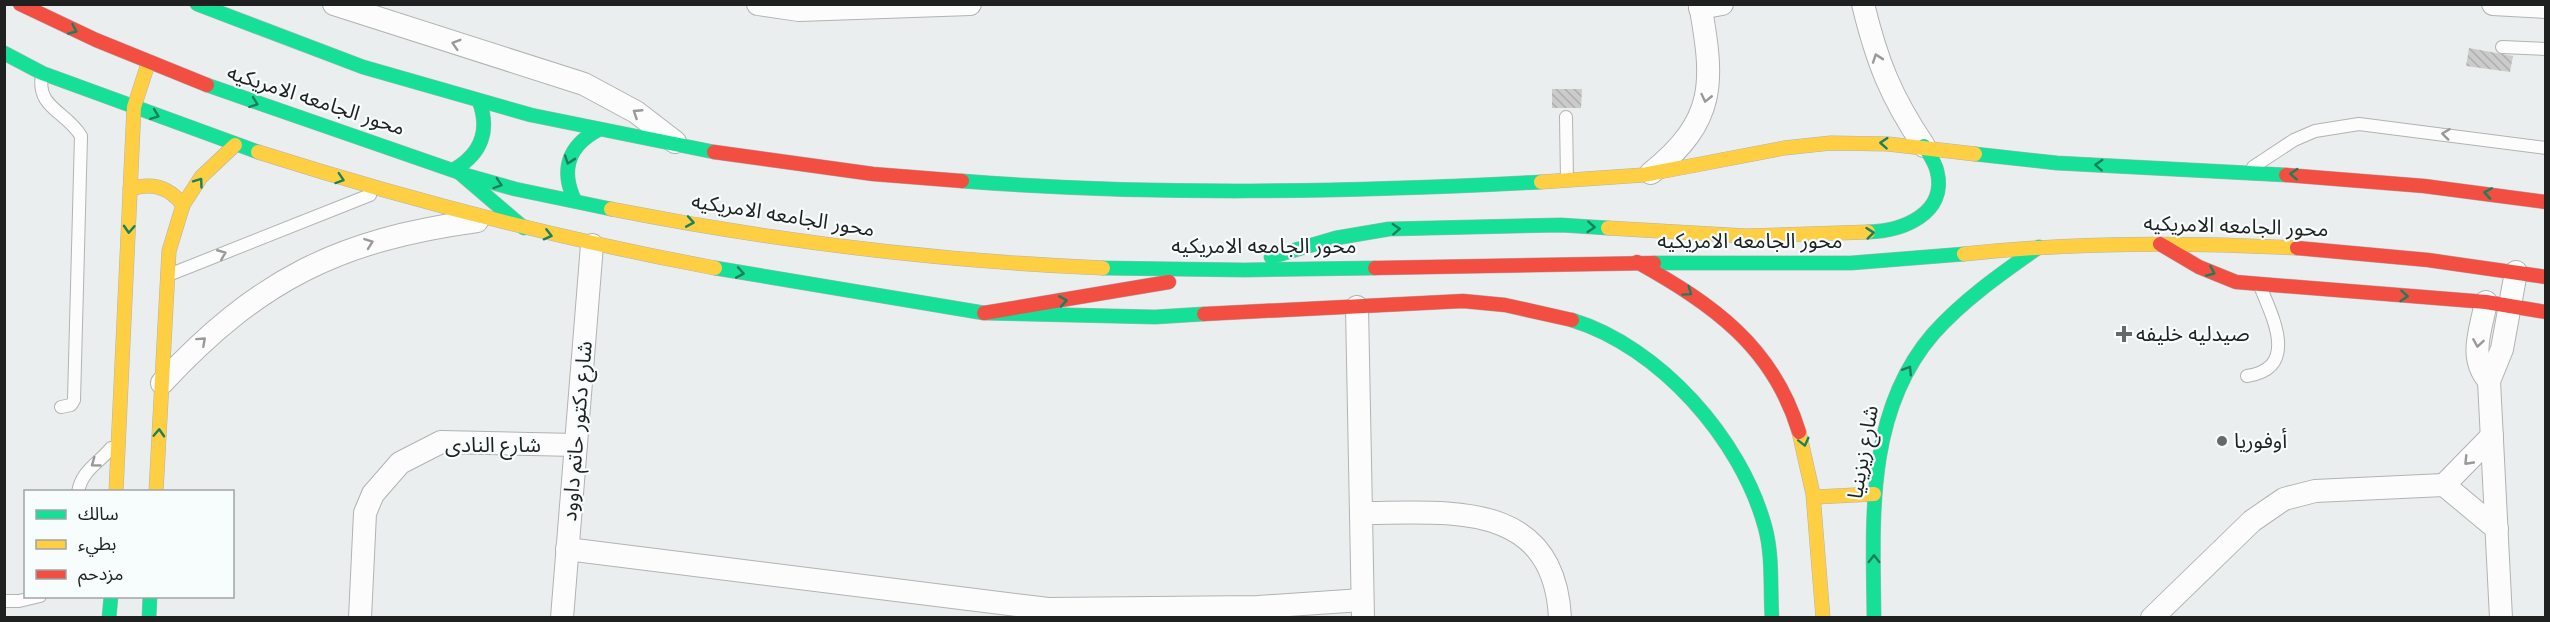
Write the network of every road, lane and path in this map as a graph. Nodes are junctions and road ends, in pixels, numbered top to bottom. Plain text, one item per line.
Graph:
1 (20, 4) edge
2 (334, 4) edge
3 (758, 4) edge
4 (970, 4) edge
5 (1863, 4) edge
6 (2493, 4) edge
7 (201, 6) edge
8 (1707, 6) edge
9 (819, 7) edge
10 (2546, 7) edge
11 (2502, 47) dead end
12 (2546, 49) edge
13 (4, 53) edge
14 (148, 63) junction
15 (42, 73) junction
16 (479, 101) junction
17 (134, 107) junction
18 (1566, 117) dead end
19 (598, 130) junction
20 (235, 145) junction
21 (1924, 146) junction
22 (2546, 148) edge
23 (683, 149) junction
24 (455, 169) junction
25 (2244, 172) junction
26 (1650, 174) junction
27 (1567, 181) junction
28 (130, 189) junction
29 (379, 191) junction
30 (575, 201) junction
31 (2546, 202) edge
32 (183, 206) junction
33 (487, 220) junction
34 (524, 228) junction
35 (2160, 244) junction
36 (592, 245) junction
37 (2039, 247) junction
38 (1637, 262) junction
39 (1231, 269) junction
40 (2516, 272) junction
41 (167, 275) junction
42 (2546, 277) edge
43 (2260, 285) junction
44 (2486, 302) junction
45 (2511, 305) junction
46 (1357, 307) junction
47 (2546, 312) edge
48 (984, 313) junction
49 (2247, 376) dead end
50 (2489, 381) junction
51 (162, 383) junction
52 (61, 407) dead end
53 (2492, 436) junction
54 (119, 437) junction
55 (576, 445) junction
56 (2444, 486) junction
57 (78, 490) edge
58 (116, 490) edge
59 (156, 490) edge
60 (1874, 494) junction
61 (1816, 497) junction
62 (1361, 513) junction
63 (2497, 529) junction
64 (567, 549) junction
65 (31, 598) edge
66 (111, 598) edge
67 (150, 598) edge
68 (4, 601) edge
69 (1362, 609) edge
70 (109, 618) edge
71 (149, 618) edge
72 (360, 618) edge
73 (562, 618) edge
74 (1560, 618) edge
75 (1772, 618) edge
76 (1823, 618) edge
77 (1874, 618) edge
78 (2152, 618) edge
79 (2501, 618) edge

1 -> 14 main road, محور الجامعه الامريكيه
23 -> 2 street
3 - 9 street
4 - 9 street
21 -> 5 street
6 - 10 street
7 - 16 main road
8 -> 26 street
11 - 12 lane
13 - 15 main road
14 - 17 main road
14 -> 24 main road, محور الجامعه الامريكيه
15 - 17 main road
15 - 52 lane
16 - 19 main road
16 - 24 main road
17 -> 20 main road
17 - 28 main road
18 - 27 lane
19 - 23 main road
19 -> 30 main road
20 -> 29 main road
32 -> 20 main road
25 -> 21 main road
21 -> 26 main road
39 -> 21 main road
22 -> 25 lane
23 - 27 main road
24 -> 30 main road, محور الجامعه الامريكيه
24 - 34 main road
31 -> 25 main road
26 - 27 main road
28 - 32 main road
28 -> 54 main road
29 - 33 main road
41 -> 29 lane
30 -> 39 main road, محور الجامعه الامريكيه
32 - 41 main road
33 - 34 main road
51 -> 33 street
34 -> 36 main road
35 - 37 main road, محور الجامعه الامريكيه
35 - 40 main road, محور الجامعه الامريكيه
35 -> 43 main road
36 -> 48 main road
36 - 55 street, شارع دكتور حاتم داوود
37 - 38 main road, محور الجامعه الامريكيه
60 -> 37 main road, شارع زيزينيا
38 - 39 main road, محور الجامعه الامريكيه
38 -> 61 main road, شارع زيزينيا
48 -> 39 main road
40 - 42 main road, محور الجامعه الامريكيه
40 - 45 street
41 - 51 main road
43 -> 44 main road
43 - 49 lane
44 - 45 main road
44 -> 50 street
45 - 47 main road
45 - 50 street
46 - 48 main road
46 - 62 street
46 - 75 main road
50 - 53 street
59 -> 51 main road
53 -> 56 street
53 - 63 street
54 -> 57 lane
54 - 58 main road
55 - 64 street, شارع دكتور حاتم داوود
55 - 72 street, شارع النادى
56 - 63 street
56 - 78 street
60 - 61 main road
77 -> 60 main road, شارع زيزينيا
61 - 76 main road, شارع زيزينيا
62 - 69 street
62 - 74 street
63 - 79 street
64 - 69 street
64 - 73 street, شارع دكتور حاتم داوود
65 - 68 lane
66 - 70 main road
67 - 71 main road

